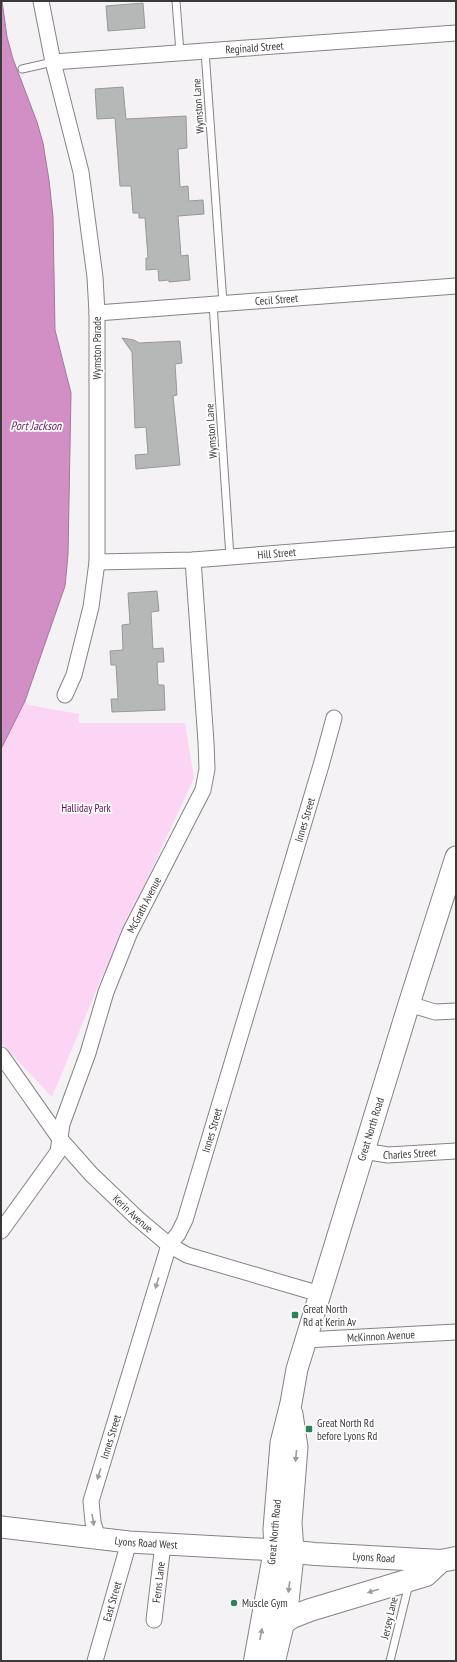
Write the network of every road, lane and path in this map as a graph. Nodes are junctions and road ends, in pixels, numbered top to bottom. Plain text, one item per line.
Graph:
1 (41, 1) edge
2 (176, 1) edge
3 (456, 33) edge
4 (205, 51) junction
5 (180, 53) junction
6 (53, 62) junction
7 (22, 69) dead end
8 (456, 286) edge
9 (218, 303) junction
10 (97, 313) junction
11 (456, 539) edge
12 (230, 557) junction
13 (193, 560) junction
14 (97, 562) junction
15 (65, 696) dead end
16 (334, 718) dead end
17 (456, 857) edge
18 (409, 1004) junction
19 (456, 1011) edge
20 (1, 1055) edge
21 (60, 1139) junction
22 (363, 1151) junction
23 (456, 1151) edge
24 (1, 1231) edge
25 (169, 1245) junction
26 (320, 1294) junction
27 (456, 1332) edge
28 (305, 1340) junction
29 (1, 1527) edge
30 (98, 1539) junction
31 (129, 1542) junction
32 (163, 1544) junction
33 (284, 1551) junction
34 (448, 1559) edge
35 (410, 1580) junction
36 (154, 1620) dead end
37 (283, 1623) junction
38 (95, 1661) edge
39 (255, 1661) edge
40 (274, 1661) edge
41 (390, 1661) edge

1 - 6 street, Wymston Parade
2 - 5 lane
3 - 4 street, Reginald Street
4 - 5 street, Reginald Street
4 - 9 lane, Wymston Lane
5 - 6 street, Reginald Street
6 - 7 lane
6 - 10 street, Wymston Parade
8 - 9 street, Cecil Street
9 - 10 street, Cecil Street
9 - 12 lane, Wymston Lane
10 - 14 street, Wymston Parade
11 - 12 street, Hill Street
12 - 13 street, Hill Street
13 - 14 street, Hill Street
13 - 21 street, McGrath Avenue
14 - 15 street, Wymston Parade
16 - 25 street, Innes Street
17 - 18 main road, Great North Road
18 - 19 street
18 - 22 main road, Great North Road
20 - 21 street, Kerin Avenue
21 - 24 street, McGrath Avenue
21 - 25 street, Kerin Avenue
22 - 23 street, Charles Street
22 - 26 main road, Great North Road
25 - 26 street, Kerin Avenue
25 -> 30 street, Innes Street
26 - 28 main road, Great North Road
27 - 28 street, McKinnon Avenue
28 - 33 main road, Great North Road
29 - 30 main road, Lyons Road West
30 - 31 main road, Lyons Road West
31 - 32 main road, Lyons Road West
31 - 38 street, East Street
32 - 33 main road, Lyons Road West
32 - 36 street, Ferns Lane
33 - 34 main road, Lyons Road
33 -> 37 main road, Great North Road
39 -> 33 main road, Great North Road
34 - 35 main road
35 -> 37 main road
35 - 41 lane, Jersey Lane
37 - 40 main road, Great North Road

